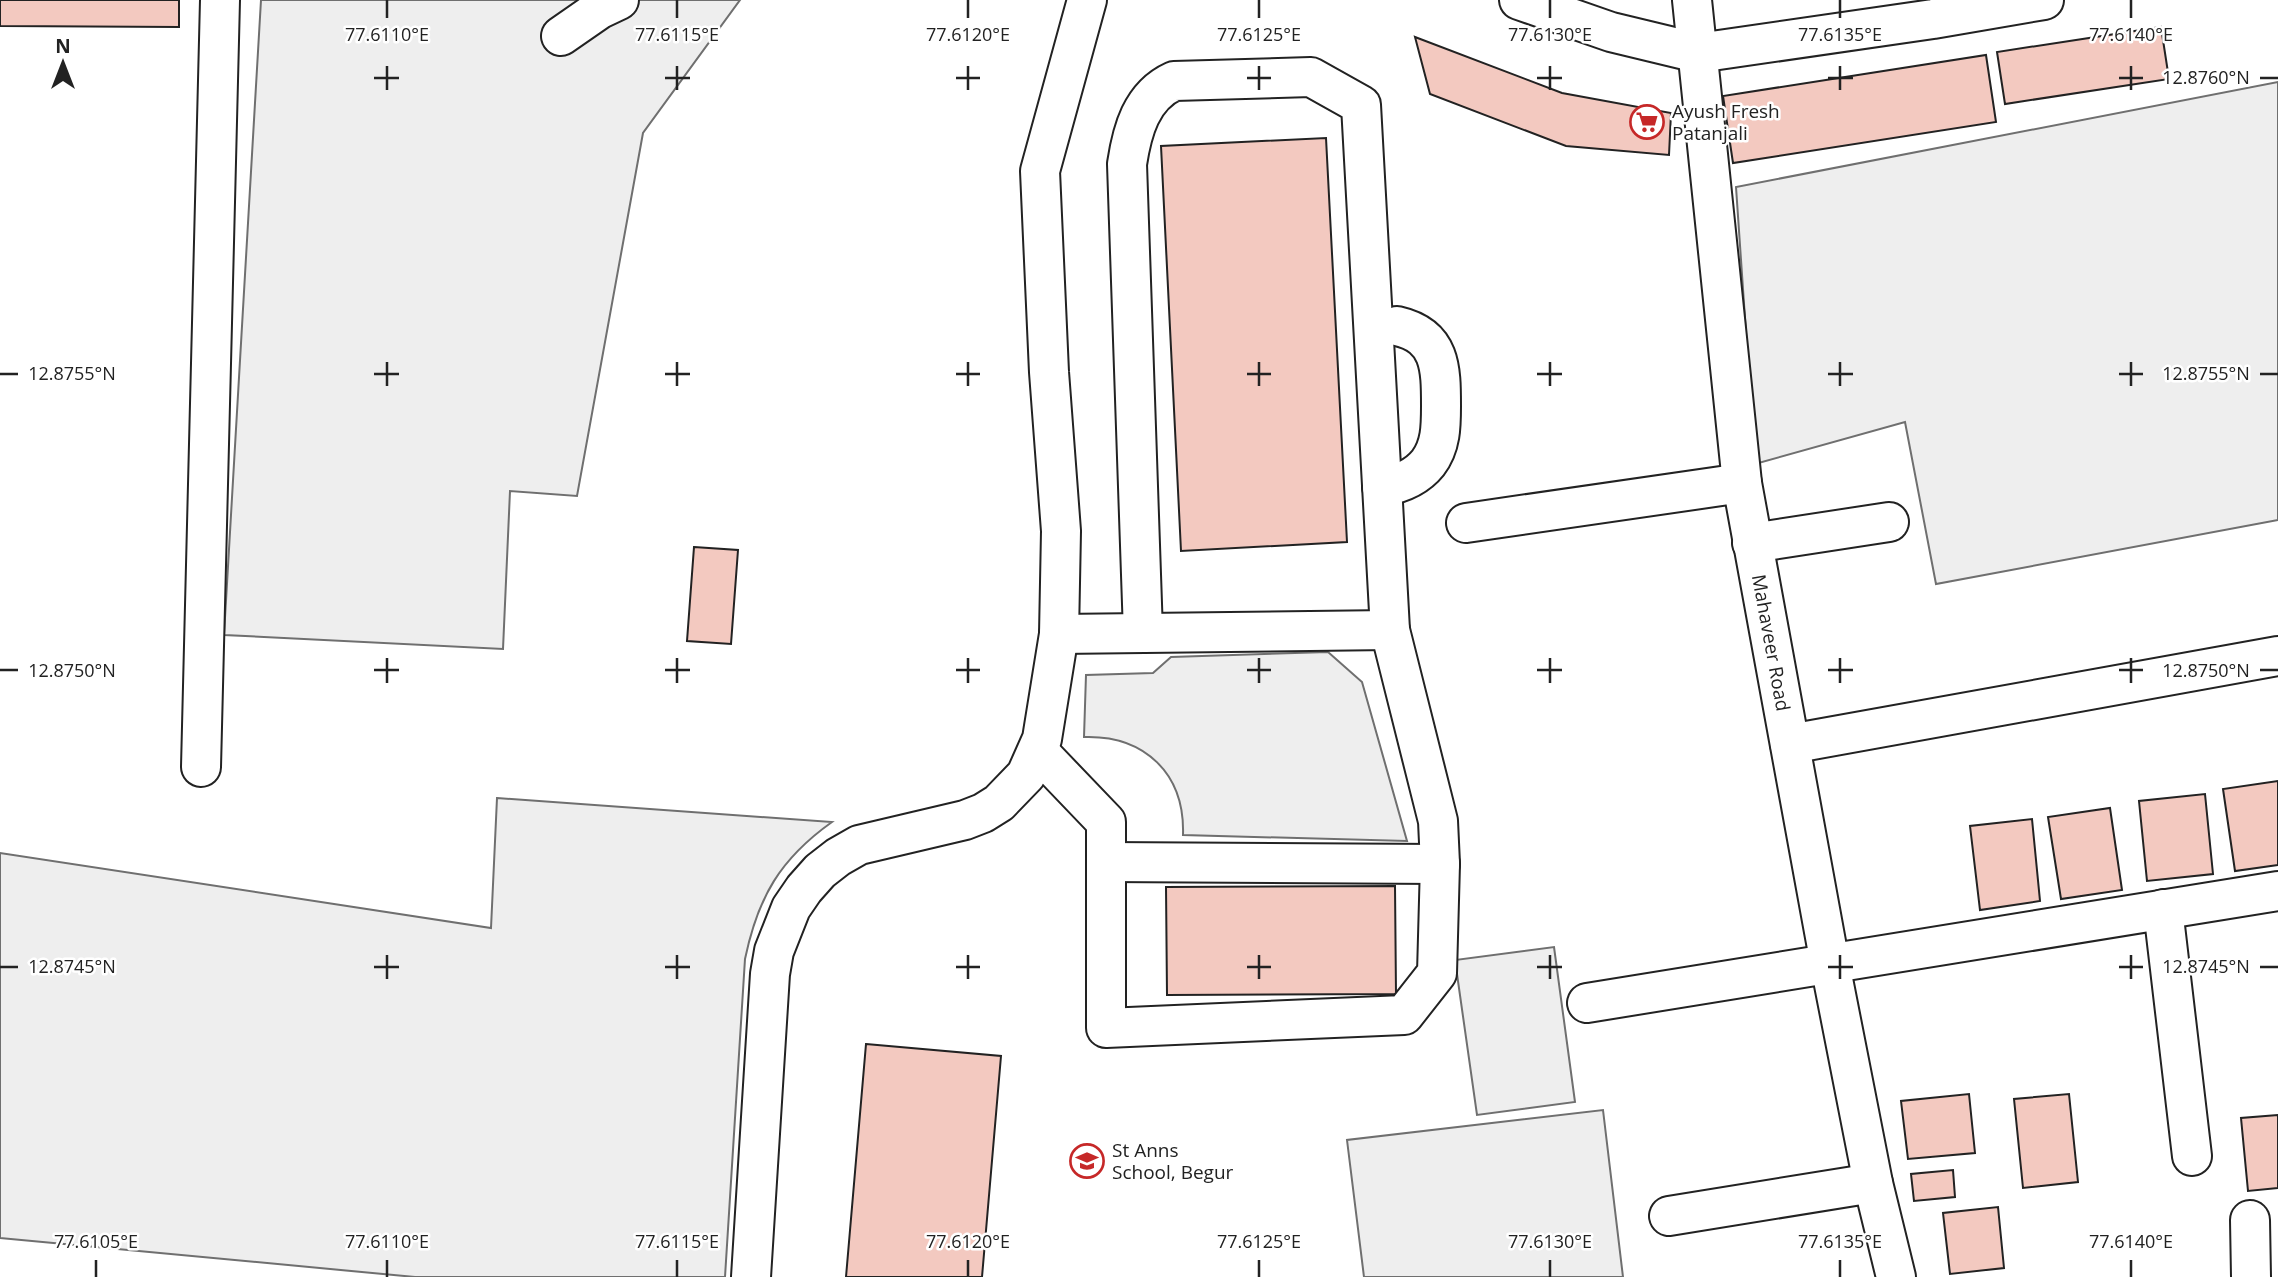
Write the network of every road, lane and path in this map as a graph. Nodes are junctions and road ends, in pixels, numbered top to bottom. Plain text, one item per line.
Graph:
1 (220, 0) edge
2 (619, 0) edge
3 (1087, 0) edge
4 (1519, 0) edge
5 (1692, 0) edge
6 (2044, 0) edge
7 (561, 36) dead end
8 (1698, 53) junction
9 (1397, 326) dead end
10 (1742, 483) junction
11 (1381, 487) junction
12 (1889, 522) dead end
13 (1466, 523) dead end
14 (1752, 543) junction
15 (1390, 630) junction
16 (1143, 633) junction
17 (1059, 634) junction
18 (2278, 656) edge
19 (1790, 744) junction
20 (1038, 751) junction
21 (201, 767) dead end
22 (1107, 862) junction
23 (1440, 864) junction
24 (2278, 891) edge
25 (2163, 909) junction
26 (1830, 964) junction
27 (1587, 1003) dead end
28 (2192, 1156) dead end
29 (1873, 1182) junction
30 (1669, 1216) dead end
31 (2250, 1220) dead end
32 (751, 1277) edge
33 (1896, 1277) edge
34 (2251, 1277) edge

1 - 21 street
2 - 7 street
3 - 17 street
4 - 8 street
5 - 8 street, Mahaveer Road
6 - 8 street
8 - 10 street, Mahaveer Road
9 - 11 street
10 - 13 street
10 - 14 street, Mahaveer Road
11 - 15 street
11 - 16 street
12 - 14 street
14 - 19 street, Mahaveer Road
15 - 16 street
15 - 23 street
16 - 17 street
17 - 20 street
18 - 19 street
19 - 26 street, Mahaveer Road
20 - 22 street
20 - 32 street
22 - 23 street
22 - 23 street
24 - 25 street
25 - 26 street
25 - 28 street
26 - 27 street
26 - 29 street, Mahaveer Road
29 - 30 street
29 - 33 street, Mahaveer Road
31 - 34 street

